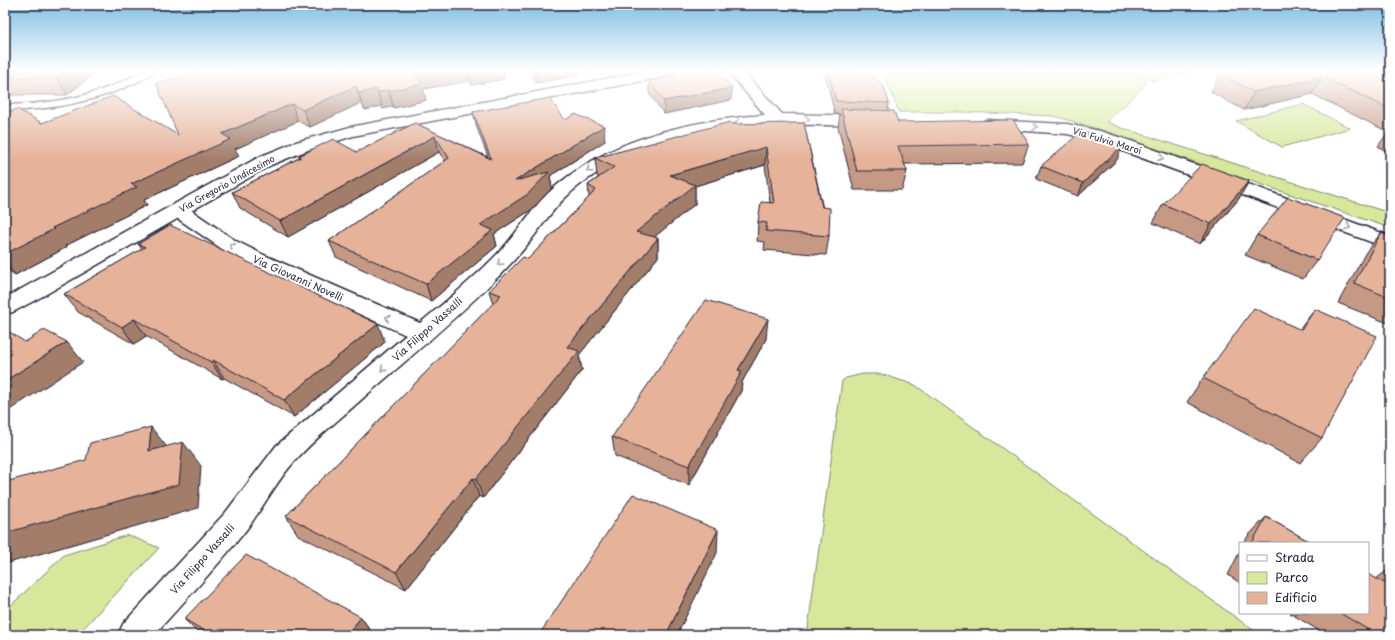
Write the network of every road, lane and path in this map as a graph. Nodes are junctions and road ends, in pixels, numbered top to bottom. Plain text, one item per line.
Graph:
1 (78, 100) edge
2 (519, 100) edge
3 (760, 100) edge
4 (5, 108) edge
5 (777, 119) junction
6 (888, 122) edge
7 (975, 124) edge
8 (178, 210) junction
9 (1390, 243) edge
10 (5, 307) edge
11 (424, 334) junction
12 (134, 635) edge

1 - 4 lane
2 - 8 street, Via Gregorio Undicesimo
3 - 5 street
5 -> 6 street
5 -> 11 street, Via Filippo Vassalli
7 -> 9 street, Via Fulvio Maroi
8 - 10 street, Via Gregorio Undicesimo
11 -> 8 street, Via Giovanni Novelli
11 -> 12 street, Via Filippo Vassalli

